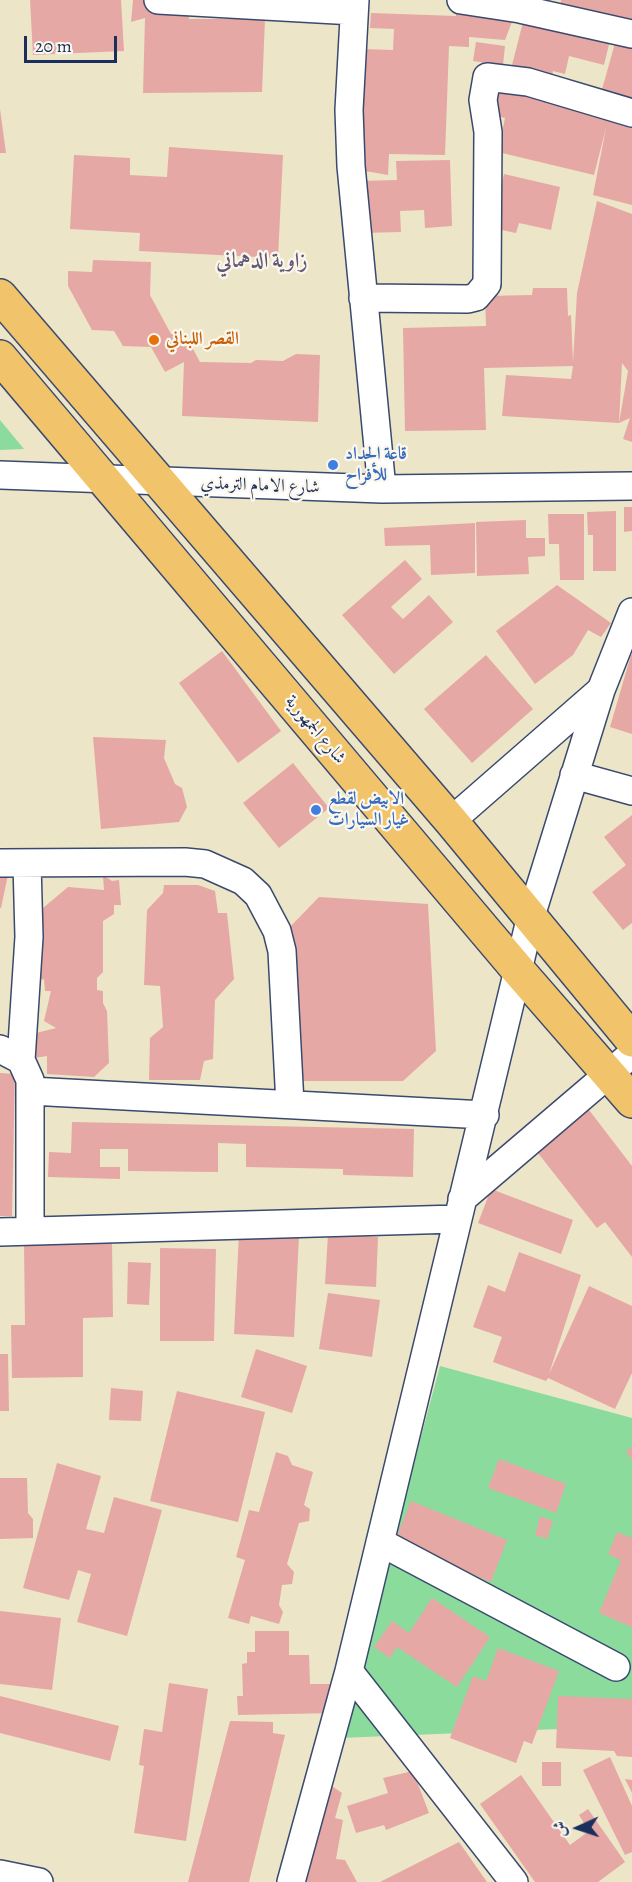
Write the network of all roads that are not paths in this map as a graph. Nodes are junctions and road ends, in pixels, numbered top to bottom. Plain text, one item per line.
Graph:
1 (159, 0) edge
2 (461, 0) edge
3 (354, 5) edge
4 (632, 34) edge
5 (632, 112) edge
6 (0, 296) edge
7 (363, 298) junction
8 (0, 357) edge
9 (0, 475) edge
10 (103, 477) junction
11 (162, 483) junction
12 (632, 486) edge
13 (381, 489) junction
14 (632, 612) edge
15 (601, 690) junction
16 (574, 775) junction
17 (632, 791) edge
18 (451, 821) junction
19 (0, 863) edge
20 (27, 863) junction
21 (531, 916) junction
22 (518, 970) junction
23 (632, 1040) edge
24 (10, 1054) edge
25 (621, 1065) edge
26 (30, 1091) junction
27 (632, 1101) edge
28 (290, 1104) junction
29 (485, 1115) junction
30 (460, 1209) junction
31 (30, 1231) junction
32 (0, 1232) edge
33 (380, 1542) junction
34 (616, 1666) dead end
35 (349, 1671) junction
36 (0, 1874) edge
37 (39, 1882) edge
38 (291, 1882) edge
39 (514, 1882) edge

1 - 3 street
2 - 4 street
3 - 7 street
5 - 7 street
6 - 11 main road
7 - 13 street
8 - 10 main road, شارع الجمهورية
9 - 10 street, شارع الامام الترمذي
10 - 11 street, شارع الامام الترمذي
10 - 22 main road, شارع الجمهورية
11 - 13 street, شارع الامام الترمذي
11 - 18 main road
12 - 13 street, شارع الامام الترمذي
14 - 15 street
15 - 16 street
15 - 18 street
16 - 17 street
16 - 21 street
18 - 21 main road
19 - 20 street
20 - 24 street
20 - 28 street
21 - 22 street
21 - 23 main road
22 - 25 main road, شارع الجمهورية
22 - 29 street
24 - 26 street
25 - 27 main road, شارع الجمهورية
25 - 30 street
26 - 28 street
26 - 31 street
28 - 29 street
29 - 30 street
30 - 31 street
30 - 33 street
31 - 32 street
33 - 34 street
33 - 35 street
35 - 38 street
35 - 39 street
36 - 37 street

